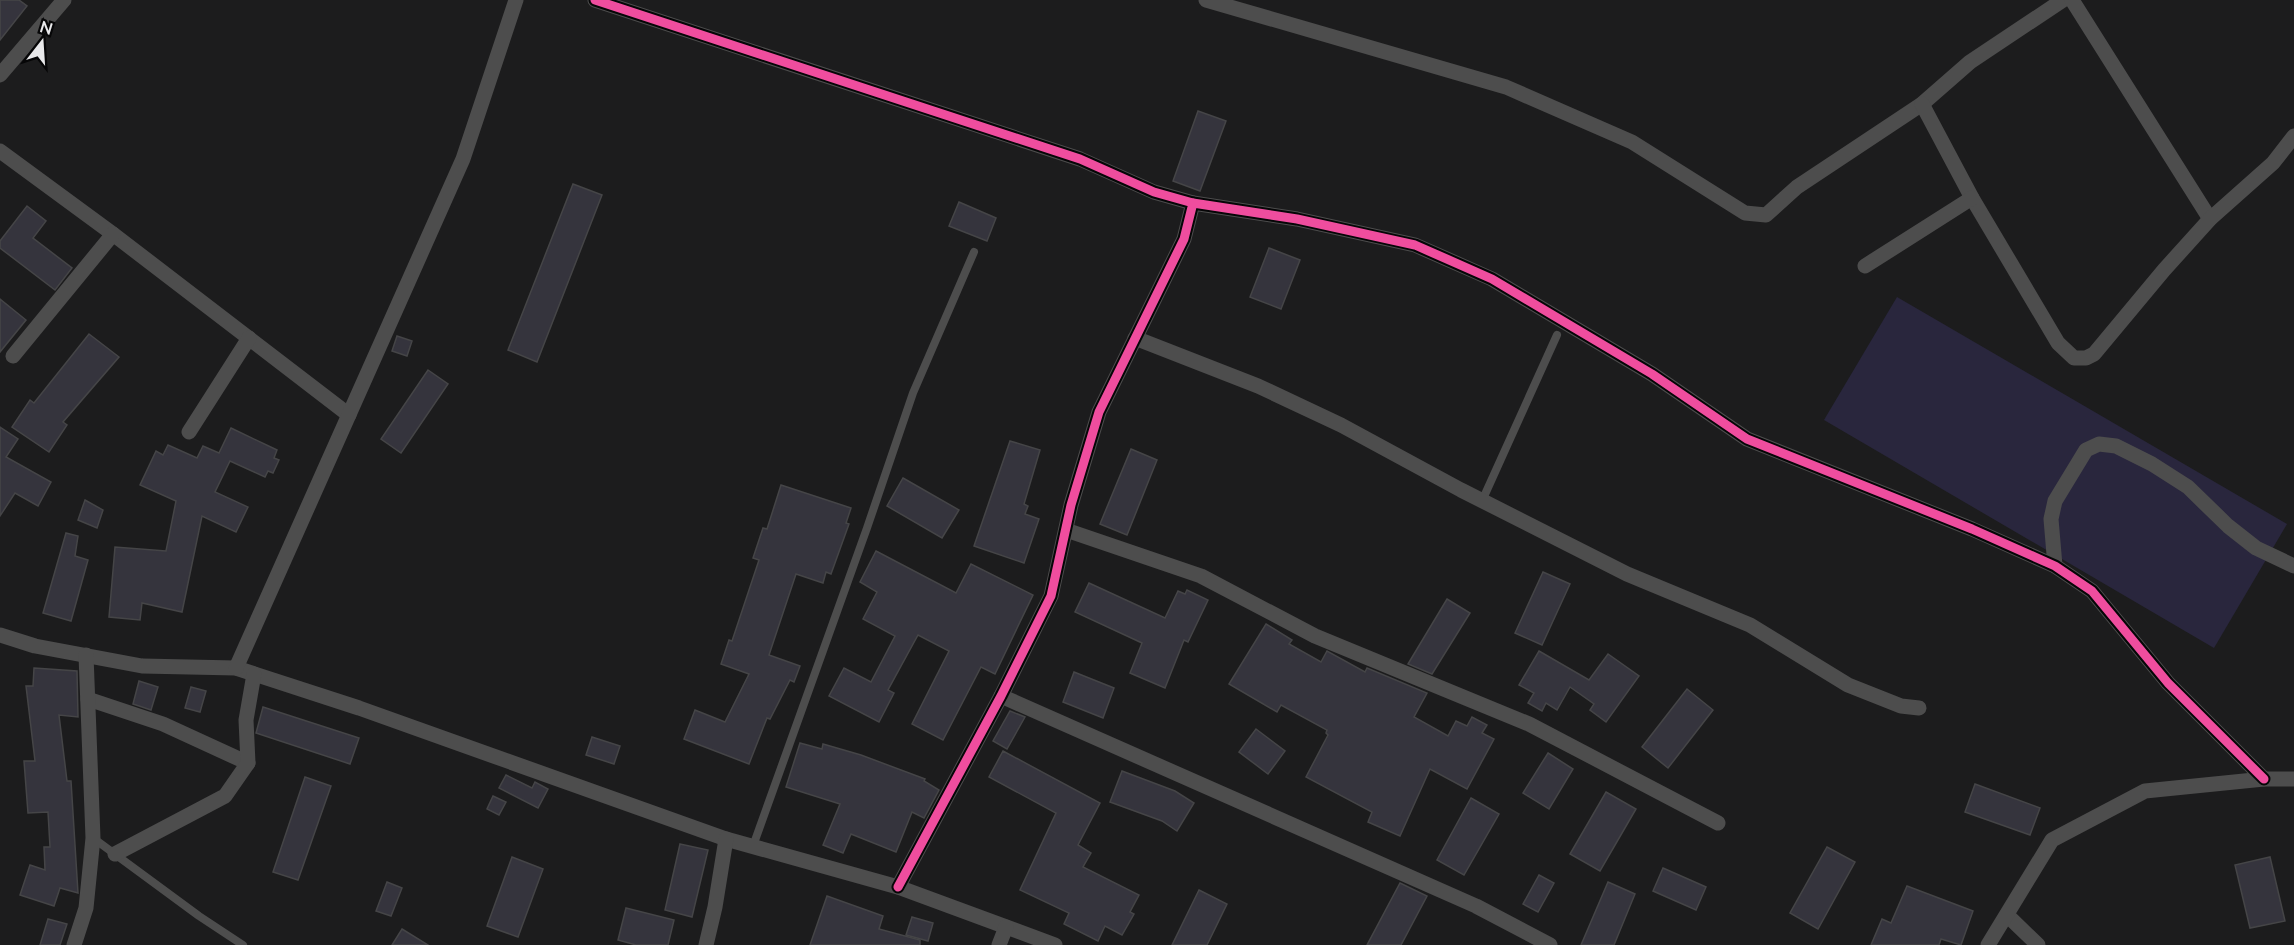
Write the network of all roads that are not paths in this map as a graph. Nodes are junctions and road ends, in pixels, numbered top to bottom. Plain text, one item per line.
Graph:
1 (64, 0) edge
2 (516, 0) edge
3 (595, 0) edge
4 (1206, 0) edge
5 (2063, 0) edge
6 (2072, 0) edge
7 (0, 75) edge
8 (1922, 104) junction
9 (2294, 136) edge
10 (0, 151) edge
11 (1972, 198) junction
12 (1193, 204) junction
13 (2210, 219) junction
14 (113, 234) junction
15 (974, 252) dead end
16 (1865, 266) dead end
17 (1557, 334) dead end
18 (249, 338) junction
19 (1135, 338) junction
20 (13, 356) dead end
21 (349, 415) junction
22 (189, 432) dead end
23 (1482, 501) junction
24 (1066, 530) junction
25 (2055, 566) junction
26 (2294, 566) edge
27 (0, 635) edge
28 (86, 655) junction
29 (236, 668) junction
30 (254, 674) junction
31 (1001, 696) junction
32 (88, 699) junction
33 (1919, 708) dead end
34 (248, 763) junction
35 (2264, 779) junction
36 (2294, 779) edge
37 (1718, 823) dead end
38 (93, 838) junction
39 (726, 838) junction
40 (753, 846) junction
41 (115, 854) junction
42 (898, 887) junction
43 (2008, 915) junction
44 (1006, 927) junction
45 (74, 945) edge
46 (243, 945) edge
47 (706, 945) edge
48 (999, 945) edge
49 (1055, 945) edge
50 (1550, 945) edge
51 (1988, 945) edge
52 (2038, 945) edge

1 - 7 street
2 - 21 street
3 - 12 street
4 - 8 street
5 - 8 street
6 - 13 street
8 - 11 street
9 - 13 street
10 - 14 street
11 - 13 street
11 - 16 street
12 - 19 street
12 - 25 street
14 - 18 street
14 - 20 street
15 - 40 lane
17 - 23 lane
18 - 21 street
18 - 22 street
19 - 23 street
19 - 24 street
21 - 29 street
23 - 33 street
24 - 31 street
24 - 37 street
25 - 26 street
25 - 35 street
27 - 28 street
28 - 29 street
28 - 32 street
29 - 30 street
30 - 34 street
30 - 39 street
31 - 42 street
31 - 50 street
32 - 34 street
32 - 38 street
34 - 41 street
35 - 36 street
35 - 43 street
38 - 41 lane
38 - 45 street
39 - 40 street
39 - 47 street
40 - 42 street
41 - 46 lane
42 - 44 street
43 - 51 street
43 - 52 street
44 - 48 street
44 - 49 street

